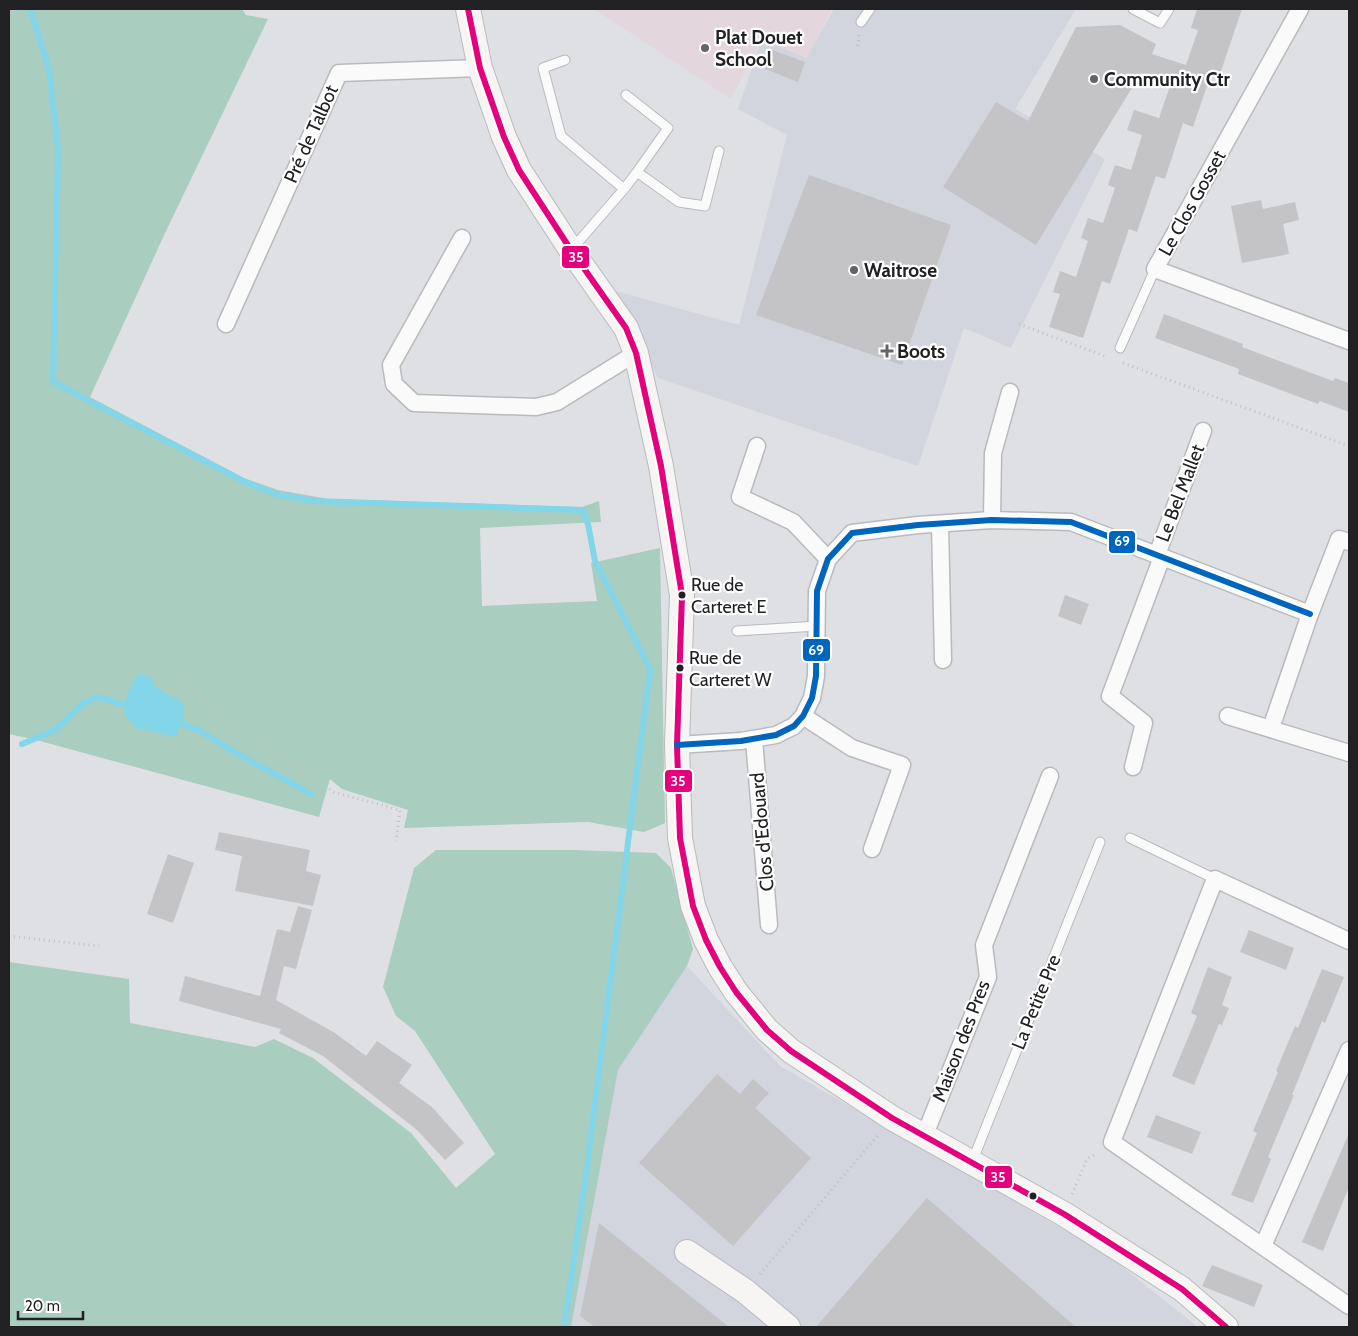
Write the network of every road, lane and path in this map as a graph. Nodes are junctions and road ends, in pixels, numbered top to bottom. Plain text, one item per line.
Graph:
1 (468, 9) edge
2 (870, 9) edge
3 (1133, 9) edge
4 (1169, 9) edge
5 (1300, 9) edge
6 (861, 22) dead end
7 (565, 60) dead end
8 (480, 68) junction
9 (626, 95) dead end
10 (719, 152) dead end
11 (637, 172) junction
12 (624, 189) junction
13 (462, 238) dead end
14 (571, 250) junction
15 (1155, 269) junction
16 (226, 324) dead end
17 (1019, 324) dead end
18 (1349, 341) edge
19 (1120, 348) dead end
20 (636, 353) junction
21 (1111, 358) dead end
22 (1120, 362) dead end
23 (1010, 392) dead end
24 (1203, 431) dead end
25 (757, 446) dead end
26 (1349, 446) edge
27 (992, 520) junction
28 (940, 524) junction
29 (1344, 540) edge
30 (1159, 556) junction
31 (828, 559) junction
32 (1310, 614) junction
33 (816, 626) junction
34 (737, 631) dead end
35 (943, 660) dead end
36 (164, 663) dead end
37 (803, 716) junction
38 (1228, 716) dead end
39 (1271, 728) junction
40 (754, 739) junction
41 (676, 745) junction
42 (1349, 753) edge
43 (1133, 767) dead end
44 (1050, 776) dead end
45 (1130, 838) dead end
46 (396, 841) dead end
47 (1100, 842) dead end
48 (872, 849) dead end
49 (1215, 879) junction
50 (769, 925) dead end
51 (9, 936) edge
52 (1349, 941) edge
53 (99, 946) dead end
54 (1349, 1050) edge
55 (892, 1118) junction
56 (924, 1137) junction
57 (1112, 1142) junction
58 (971, 1163) junction
59 (1064, 1214) junction
60 (1263, 1246) junction
61 (687, 1252) dead end
62 (745, 1291) junction
63 (1349, 1306) edge
64 (788, 1327) edge
65 (1226, 1327) edge

1 - 8 main road
2 - 6 lane
3 - 4 lane
5 - 15 street, Le Clos Gosset
7 - 12 lane
8 - 14 main road
8 - 16 street, Pré de Talbot
9 - 11 lane
10 - 11 lane
11 - 12 lane
12 - 14 lane
13 - 20 street
14 - 20 main road
15 - 18 street, Le Clos Gosset
15 - 19 lane
17 - 21 path
20 - 41 main road
22 - 26 path
23 - 27 street
24 - 30 street, Le Bel Mallet
25 - 31 street
27 - 28 street
27 - 30 street
28 - 31 street
28 - 35 street
29 - 32 street
30 - 32 street
30 - 43 street, Le Bel Mallet
31 - 33 street
32 - 39 street
33 - 34 lane
33 - 37 street
36 - 46 path
37 - 40 street
37 - 48 street
38 - 39 street
39 - 42 street
40 - 41 street
40 - 50 street, Clos d'Edouard
41 - 55 main road
44 - 56 street, Maison des Pres
45 - 49 lane
47 - 58 lane, La Petite Pre
49 - 52 street
49 - 57 street
51 - 53 path
54 - 60 street
55 - 56 main road
55 - 62 path
56 - 58 main road
57 - 59 path
57 - 60 street
58 - 59 main road
59 - 65 main road
60 - 63 street
61 - 62 main road
62 - 64 main road

